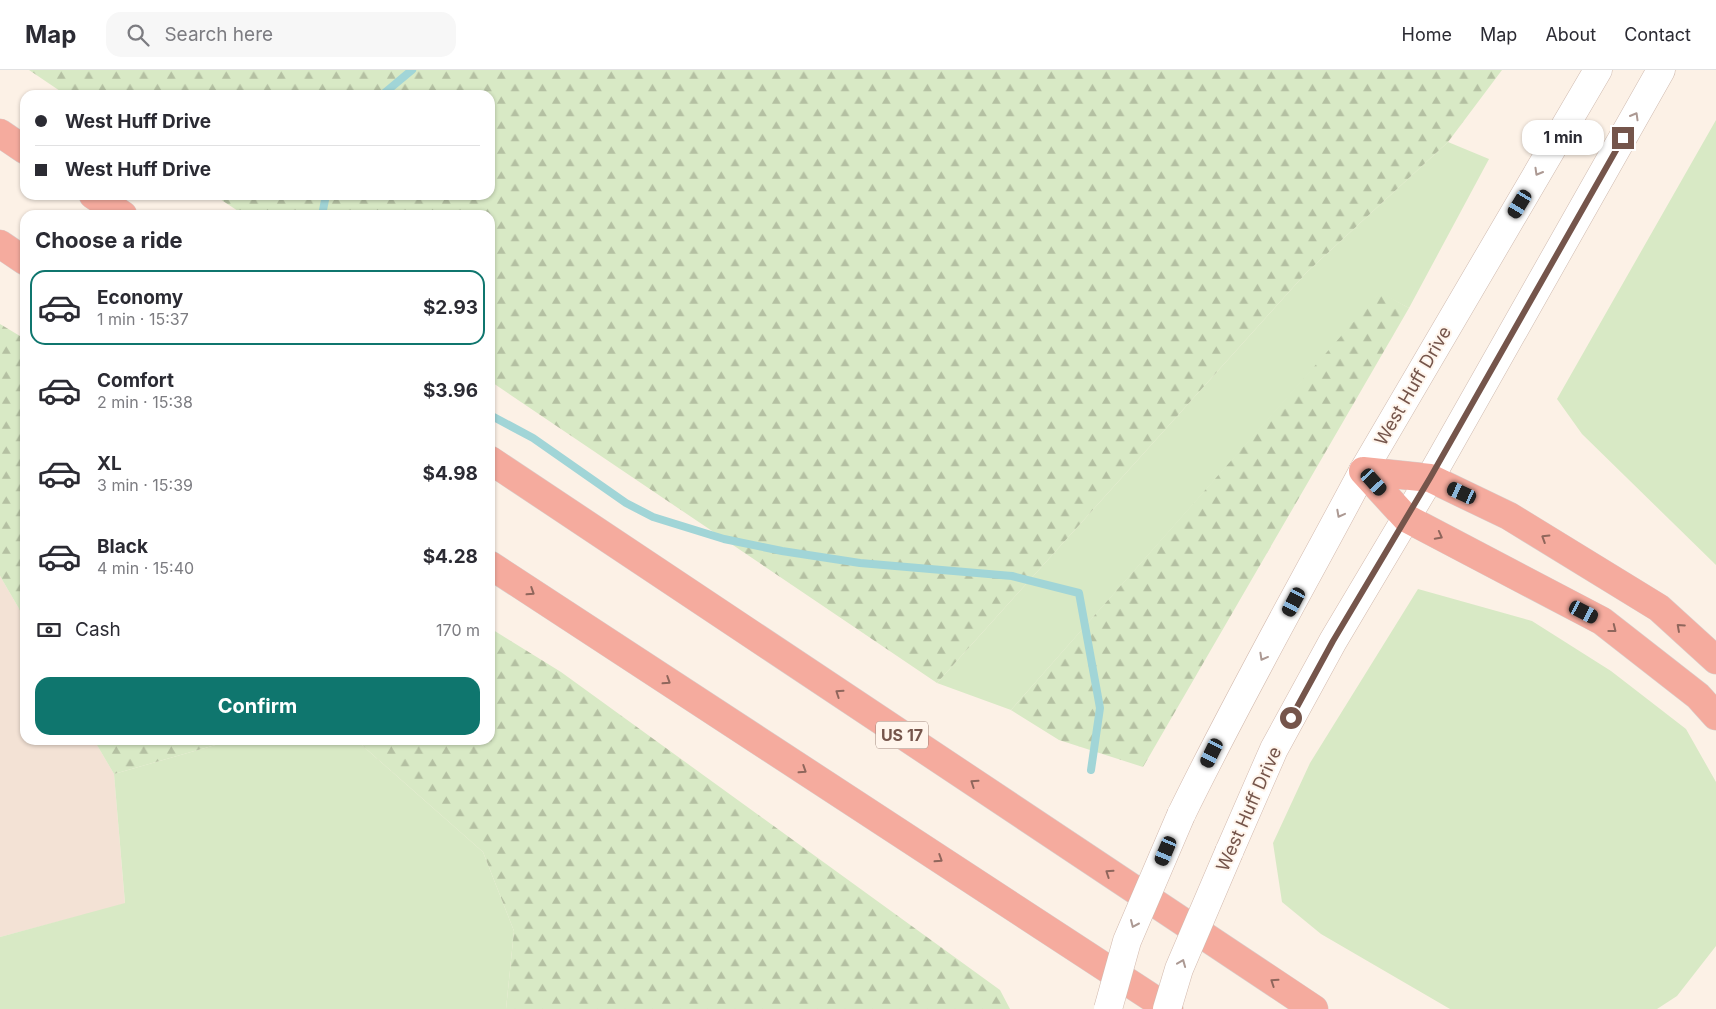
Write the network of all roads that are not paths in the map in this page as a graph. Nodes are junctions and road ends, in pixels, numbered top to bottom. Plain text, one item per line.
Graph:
1 (1598, 70) edge
2 (1661, 70) edge
3 (0, 133) edge
4 (20, 147) edge
5 (100, 200) edge
6 (116, 210) edge
7 (0, 244) edge
8 (20, 257) edge
9 (495, 463) edge
10 (1363, 471) junction
11 (1430, 478) junction
12 (1406, 518) junction
13 (495, 568) edge
14 (1716, 660) edge
15 (1716, 716) edge
16 (1108, 1009) edge
17 (1168, 1009) edge
18 (1314, 1009) edge

1 -> 10 main road, West Huff Drive
11 -> 2 main road, West Huff Drive
3 - 4 highway
5 - 6 highway
7 - 8 highway
18 -> 9 highway, US 17
10 - 11 highway
10 - 12 highway
10 -> 16 main road, West Huff Drive, bridge
11 - 12 main road, West Huff Drive
14 -> 11 highway
12 -> 15 highway
17 -> 12 main road, West Huff Drive, bridge
13 -> 17 highway

